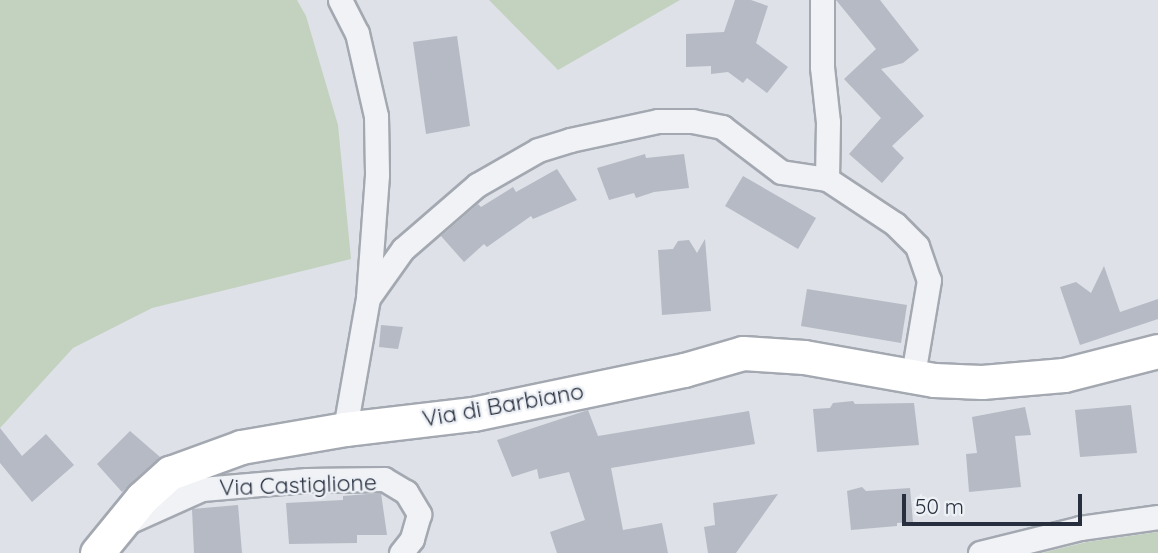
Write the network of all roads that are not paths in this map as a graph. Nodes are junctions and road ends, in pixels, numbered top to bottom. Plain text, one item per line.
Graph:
1 (340, 0) edge
2 (822, 0) edge
3 (827, 179) junction
4 (368, 298) junction
5 (1158, 351) edge
6 (913, 375) junction
7 (345, 429) junction
8 (1158, 517) edge
9 (107, 540) edge
10 (401, 553) edge
11 (981, 553) edge

1 - 4 street
2 - 3 street
3 - 4 street
3 - 6 street
4 - 7 street
5 - 6 street, Via di Barbiano
6 - 7 street, Via di Barbiano
7 - 9 street, Via di Barbiano
8 - 11 street
9 - 10 street, Via Castiglione

